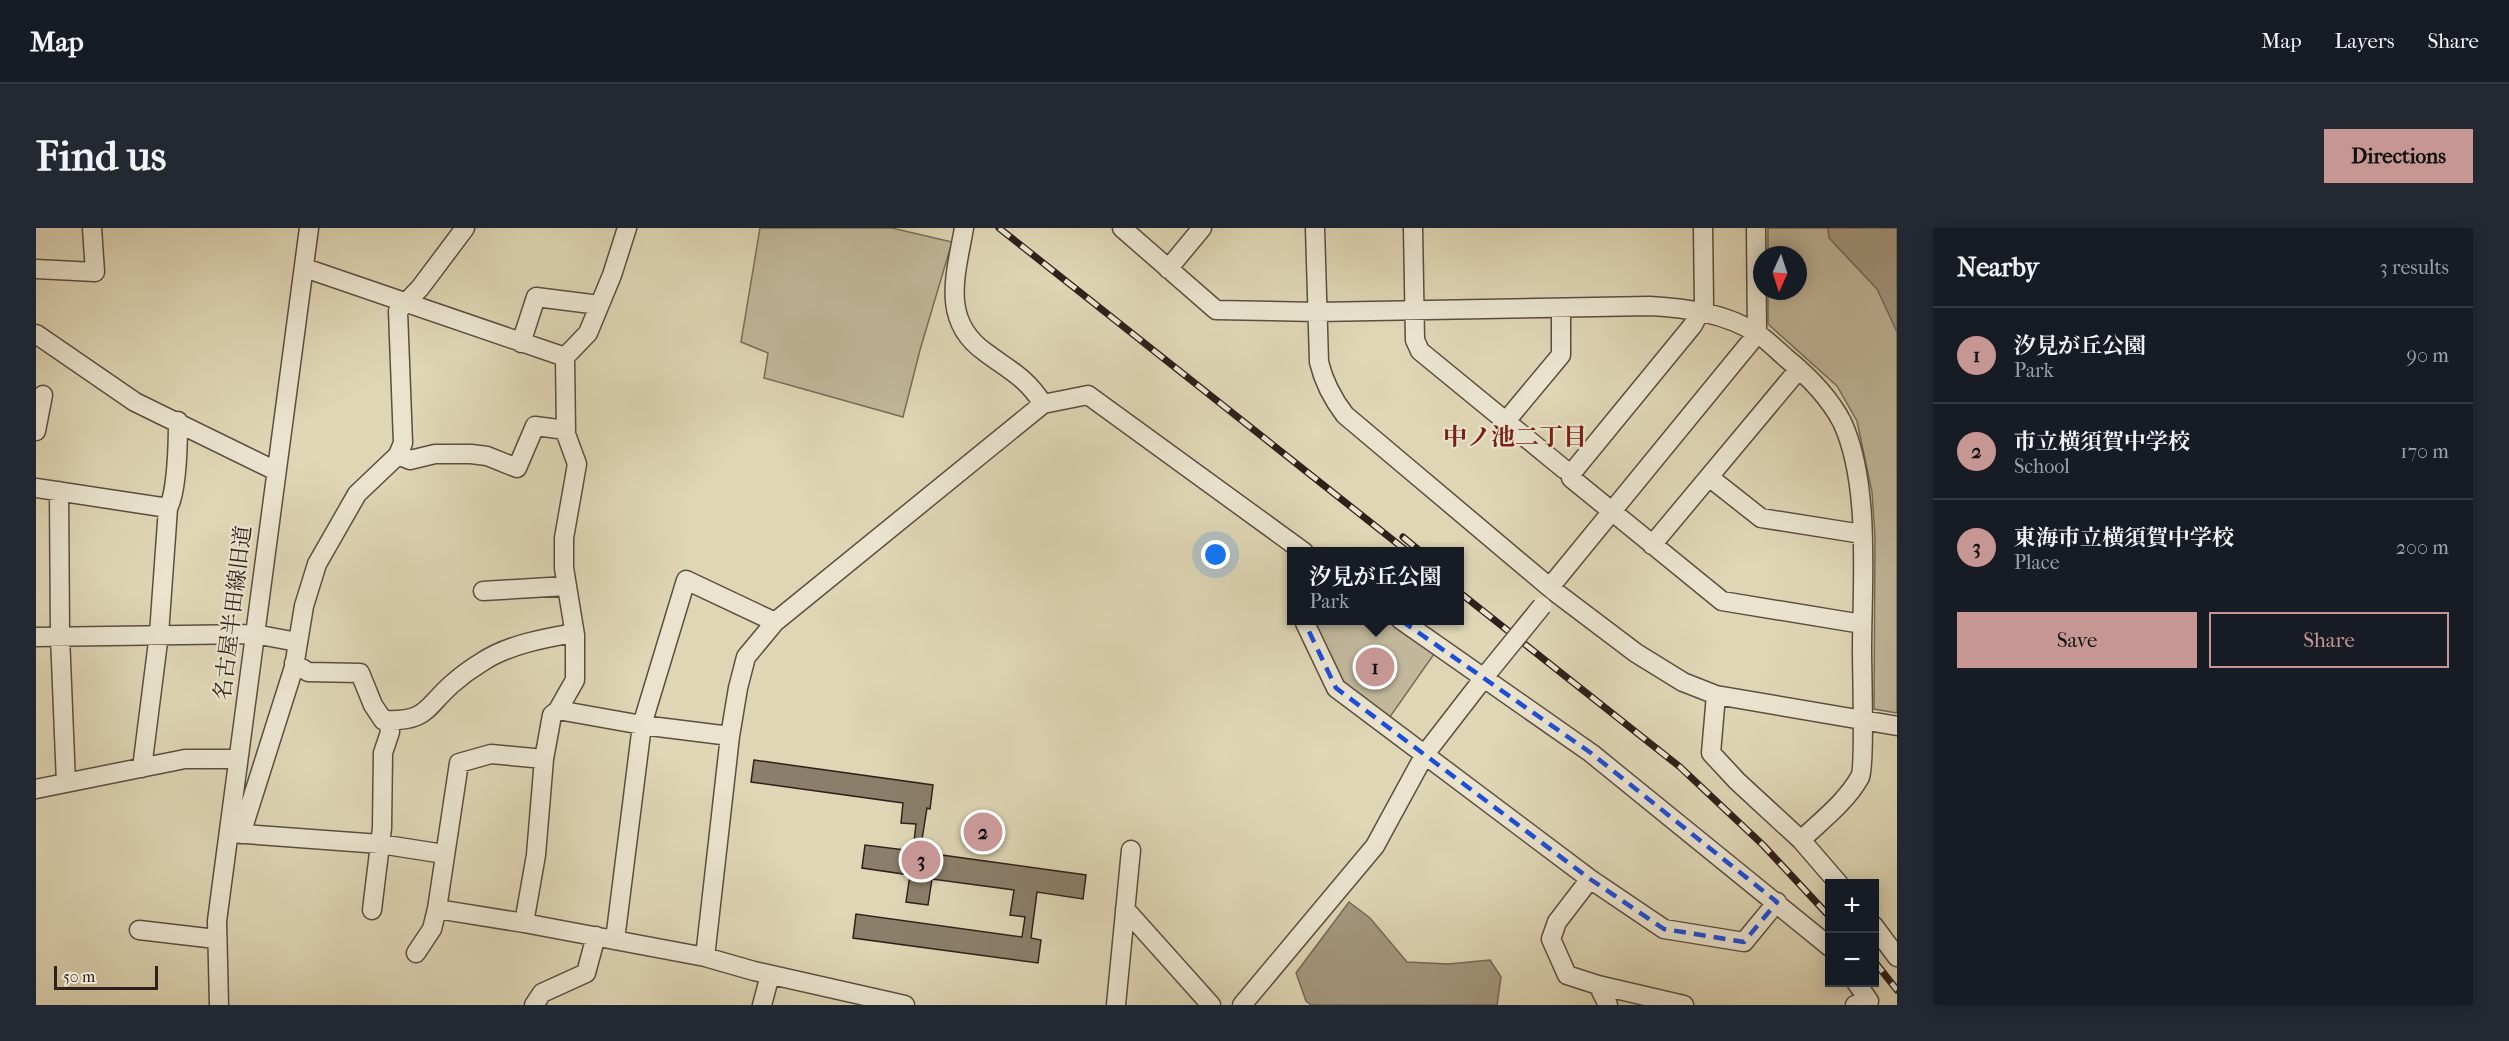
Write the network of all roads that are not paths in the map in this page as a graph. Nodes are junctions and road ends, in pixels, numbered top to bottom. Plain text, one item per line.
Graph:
1 (92, 228) edge
2 (309, 228) edge
3 (465, 228) edge
4 (627, 228) edge
5 (964, 228) edge
6 (1122, 228) edge
7 (1202, 228) edge
8 (1315, 228) edge
9 (1413, 228) edge
10 (1703, 228) edge
11 (1756, 228) edge
12 (305, 268) junction
13 (1168, 268) junction
14 (36, 269) edge
15 (406, 304) junction
16 (599, 305) junction
17 (1562, 308) junction
18 (1415, 310) junction
19 (1317, 312) junction
20 (1700, 312) junction
21 (36, 334) edge
22 (1757, 334) junction
23 (521, 342) junction
24 (565, 357) junction
25 (1799, 369) junction
26 (43, 395) dead end
27 (1043, 404) junction
28 (178, 421) junction
29 (1506, 422) junction
30 (566, 430) junction
31 (36, 431) edge
32 (398, 455) junction
33 (276, 471) junction
34 (1570, 471) junction
35 (1709, 477) junction
36 (36, 488) edge
37 (59, 491) junction
38 (168, 508) junction
39 (1611, 511) junction
40 (1862, 534) junction
41 (1652, 545) junction
42 (1297, 547) edge
43 (566, 586) junction
44 (1552, 589) junction
45 (483, 591) dead end
46 (775, 622) junction
47 (1862, 624) junction
48 (1306, 625) edge
49 (1407, 625) edge
50 (574, 633) junction
51 (159, 634) junction
52 (255, 634) junction
53 (60, 636) junction
54 (36, 637) edge
55 (297, 642) junction
56 (294, 663) junction
57 (1487, 675) junction
58 (1716, 695) junction
59 (558, 710) junction
60 (1862, 719) junction
61 (388, 720) junction
62 (642, 725) junction
63 (1897, 726) edge
64 (730, 736) junction
65 (1425, 754) junction
66 (238, 759) junction
67 (544, 759) junction
68 (142, 768) junction
69 (66, 783) junction
70 (36, 789) edge
71 (235, 834) junction
72 (1801, 840) junction
73 (380, 844) junction
74 (1131, 850) dead end
75 (444, 854) junction
76 (1590, 879) junction
77 (1835, 879) edge
78 (1777, 902) junction
79 (438, 909) junction
80 (1125, 909) junction
81 (372, 910) dead end
82 (524, 923) junction
83 (139, 930) dead end
84 (1879, 932) edge
85 (596, 936) junction
86 (216, 939) junction
87 (615, 940) junction
88 (1825, 943) edge
89 (416, 953) dead end
90 (705, 957) junction
91 (1897, 957) edge
92 (770, 975) junction
93 (1598, 985) junction
94 (1859, 987) edge
95 (1246, 1004) edge
96 (219, 1005) edge
97 (534, 1005) edge
98 (762, 1005) edge
99 (905, 1005) edge
100 (1116, 1005) edge
101 (1211, 1005) edge
102 (1608, 1005) edge
103 (1684, 1005) edge
104 (1855, 1005) edge

1 - 14 street
2 - 12 street, 名古屋半田線旧道
3 - 15 street
4 - 16 street
5 - 27 street
6 - 13 street
7 - 13 street
8 - 19 street
9 - 18 street
10 - 20 street
11 - 22 street
12 - 15 street
12 - 33 street, 名古屋半田線旧道
13 - 19 street
15 - 23 street
15 - 32 street
16 - 23 street
16 - 24 street
17 - 18 street
17 - 20 street
17 - 29 street
18 - 19 street
18 - 29 street
19 - 44 street
20 - 22 street
20 - 34 street
21 - 28 street
22 - 25 street
22 - 39 street
23 - 24 street
24 - 30 street
25 - 35 street
25 - 40 street
26 - 31 street
27 - 42 street
27 - 46 street
28 - 33 street
28 - 38 street
29 - 34 street
30 - 32 street
30 - 43 street
32 - 55 street
33 - 52 street, 名古屋半田線旧道
34 - 39 street
35 - 40 street
35 - 41 street
36 - 37 street
37 - 38 street
37 - 53 street
38 - 51 street
39 - 41 street
39 - 44 street
40 - 47 street
41 - 47 street
43 - 45 street
43 - 50 street
44 - 57 street, bridge
44 - 58 street
46 - 62 street
46 - 64 street
47 - 60 street
48 - 65 street
49 - 57 street
50 - 59 street
50 - 61 street
51 - 52 street
51 - 53 street
51 - 68 street
52 - 55 street
52 - 66 street, 名古屋半田線旧道
53 - 54 street
53 - 69 street
55 - 56 street
56 - 61 street
56 - 71 street
57 - 65 street
57 - 78 street
58 - 60 street
58 - 72 street
59 - 62 street
59 - 67 street
60 - 63 street
60 - 72 street
61 - 73 street
62 - 64 street
62 - 87 street
64 - 90 street
65 - 76 street
65 - 95 street
66 - 68 street
66 - 71 street, 名古屋半田線旧道
67 - 75 street
67 - 82 street
68 - 69 street
69 - 70 street
71 - 73 street
71 - 86 street, 名古屋半田線旧道
72 - 77 street
73 - 75 street
73 - 81 street
74 - 80 street
75 - 79 street
76 - 78 street
76 - 93 street
78 - 88 street
79 - 82 street
79 - 89 street
80 - 100 street
80 - 101 street
82 - 85 street
83 - 86 street
84 - 91 street
85 - 87 street
85 - 97 street
86 - 96 street, 名古屋半田線旧道
87 - 90 street
90 - 92 street
92 - 98 street
92 - 99 street
93 - 102 street
93 - 103 street
94 - 104 street

